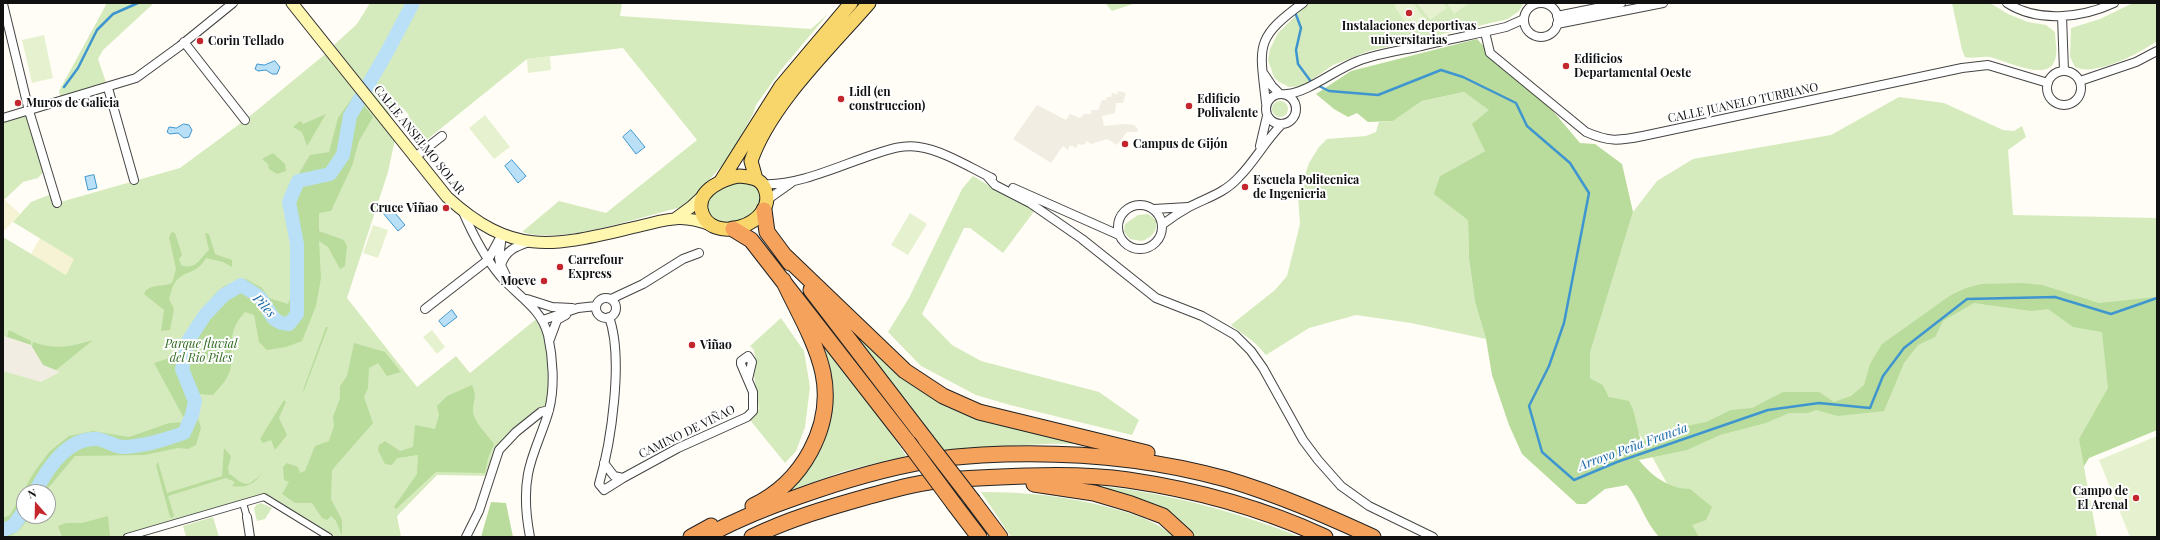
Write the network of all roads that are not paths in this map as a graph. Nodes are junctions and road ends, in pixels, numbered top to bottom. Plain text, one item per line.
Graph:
1 (233, 3) edge
2 (292, 3) edge
3 (852, 3) edge
4 (869, 3) edge
5 (1621, 3) edge
6 (1663, 3) edge
7 (2007, 3) edge
8 (2114, 3) edge
9 (3, 4) edge
10 (1301, 4) edge
11 (2062, 16) junction
12 (1524, 19) junction
13 (1557, 20) junction
14 (1506, 27) junction
15 (1527, 30) junction
16 (1485, 32) junction
17 (184, 42) junction
18 (2157, 51) edge
19 (1263, 71) junction
20 (2064, 71) junction
21 (2080, 81) junction
22 (2048, 83) junction
23 (108, 88) junction
24 (1308, 89) junction
25 (1283, 94) junction
26 (1266, 104) junction
27 (1296, 107) junction
28 (29, 111) junction
29 (1267, 116) junction
30 (3, 118) edge
31 (245, 120) dead end
32 (1282, 124) junction
33 (442, 136) dead end
34 (1260, 150) junction
35 (414, 158) junction
36 (987, 176) junction
37 (134, 180) dead end
38 (721, 181) junction
39 (796, 181) junction
40 (760, 182) junction
41 (705, 194) junction
42 (57, 203) dead end
43 (766, 205) junction
44 (1051, 206) junction
45 (1189, 207) junction
46 (1154, 209) junction
47 (463, 212) junction
48 (676, 218) junction
49 (1082, 220) junction
50 (1118, 223) junction
51 (1163, 224) junction
52 (711, 225) junction
53 (1062, 225) junction
54 (733, 229) junction
55 (502, 234) junction
56 (1119, 235) junction
57 (529, 242) junction
58 (699, 253) dead end
59 (784, 255) junction
60 (488, 260) junction
61 (501, 265) junction
62 (783, 280) junction
63 (514, 290) junction
64 (524, 298) junction
65 (611, 299) junction
66 (596, 306) junction
67 (558, 307) junction
68 (578, 308) junction
69 (425, 309) dead end
70 (610, 317) junction
71 (541, 318) junction
72 (549, 341) junction
73 (748, 378) dead end
74 (549, 410) junction
75 (604, 463) junction
76 (491, 476) junction
77 (623, 478) junction
78 (972, 480) junction
79 (242, 503) junction
80 (247, 517) joint
81 (152, 530) junction
82 (138, 535) edge
83 (127, 537) edge
84 (154, 537) edge
85 (250, 537) edge
86 (329, 537) edge
87 (466, 537) edge
88 (471, 537) edge
89 (530, 537) edge
90 (691, 537) edge
91 (704, 537) edge
92 (752, 537) edge
93 (979, 537) edge
94 (1000, 537) edge
95 (1186, 537) edge
96 (1325, 537) edge
97 (1373, 537) edge
98 (1433, 537) edge

1 - 17 street
2 - 35 main road, CALLE ANSELMO SOLAR
3 - 38 main road
4 - 40 main road
5 - 13 street
6 - 13 street
7 - 11 street
8 - 11 street
9 - 28 street
10 - 19 street
11 - 20 street
12 - 13 street
12 - 14 street
12 - 15 street
13 - 15 street
14 - 15 street
14 - 16 street
16 - 22 street, CALLE JUANELO TURRIANO
16 - 24 street
17 - 23 street
17 - 31 street
18 - 21 street
19 - 25 street
19 - 26 street
20 - 21 street
20 - 22 street
21 - 22 street
23 - 28 street
23 - 37 street
24 - 25 street
24 - 27 street
25 - 26 street
25 - 27 street
26 - 29 street
27 - 32 street
28 - 30 street
28 - 42 street
29 - 32 street
29 - 34 street
32 - 34 street
33 - 35 street
34 - 45 street
35 - 47 main road, CALLE ANSELMO SOLAR
36 - 39 street
36 - 44 street
36 - 53 street
38 - 40 main road
38 - 41 main road
39 - 40 street
39 - 43 street
40 - 43 main road
41 - 48 main road, CALLE ANSELMO SOLAR
41 - 52 main road
43 - 54 main road
43 - 59 highway
44 - 49 street
44 - 53 street
45 - 46 street
45 - 51 street
46 - 50 street
46 - 51 street
47 - 55 main road, CALLE ANSELMO SOLAR
47 - 60 street
48 - 52 main road, CALLE ANSELMO SOLAR
48 - 57 main road, CALLE ANSELMO SOLAR
49 - 50 street
49 - 56 street
50 - 56 street
51 - 56 street
52 - 54 main road
53 - 98 street
54 - 62 highway
55 - 57 main road, CALLE ANSELMO SOLAR
55 - 60 street
55 - 61 street
57 - 61 street
58 - 65 street
59 - 94 highway, bridge
59 - 97 highway
60 - 63 street
60 - 69 street
61 - 63 street
62 - 90 highway
62 - 93 highway, bridge
63 - 64 street
64 - 67 street
64 - 71 street
65 - 66 street
65 - 70 street
66 - 68 street
66 - 70 street
67 - 68 street
67 - 71 street
68 - 71 street
68 - 72 street
70 - 75 street, CAMINO DE VIÑAO
71 - 72 street
72 - 74 street
73 - 77 street, CAMINO DE VIÑAO
74 - 76 street
74 - 89 street
75 - 77 street
75 - 77 street, CAMINO DE VIÑAO
76 - 87 street
76 - 88 street
78 - 92 highway
78 - 95 highway
78 - 96 highway
79 - 80 street
79 - 81 street
79 - 86 street
80 - 85 street
81 - 82 street
81 - 84 street
82 - 83 street
91 - 97 highway

